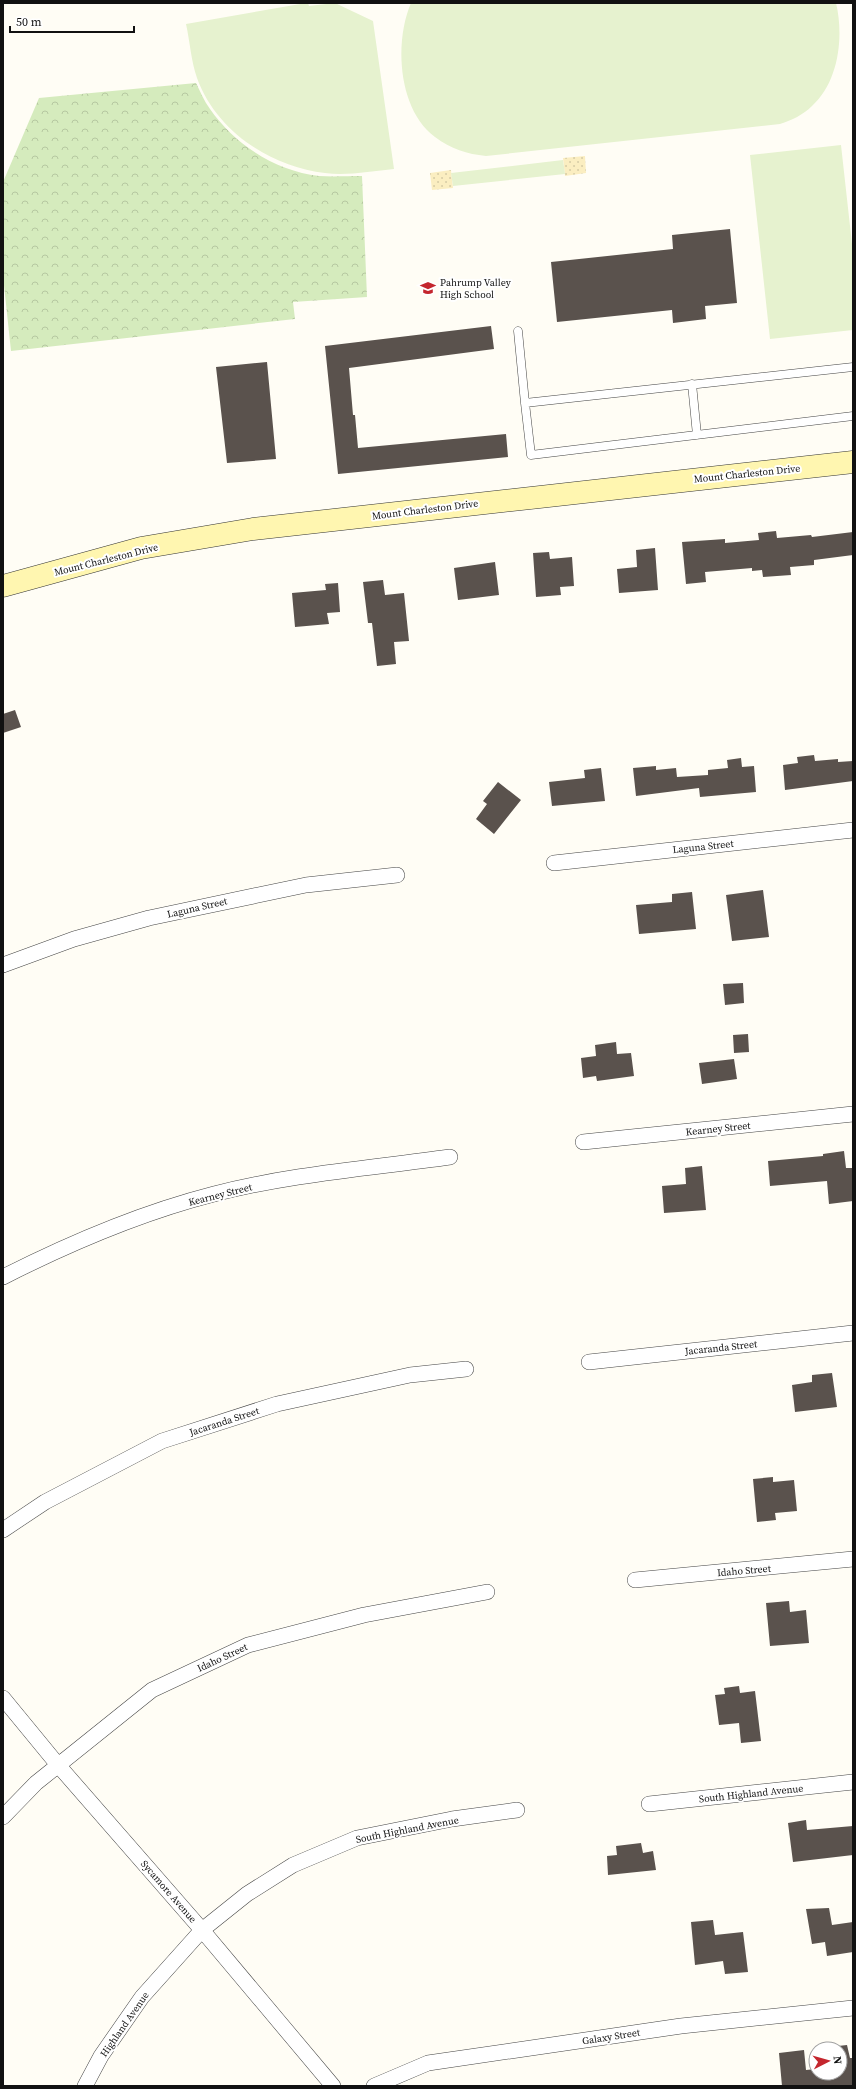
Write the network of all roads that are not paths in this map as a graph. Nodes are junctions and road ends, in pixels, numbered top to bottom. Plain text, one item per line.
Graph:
1 (518, 331) dead end
2 (853, 367) edge
3 (692, 384) junction
4 (525, 403) junction
5 (853, 416) edge
6 (697, 435) junction
7 (853, 462) edge
8 (3, 586) edge
9 (853, 830) edge
10 (554, 863) dead end
11 (397, 875) dead end
12 (3, 965) edge
13 (853, 1114) edge
14 (583, 1142) dead end
15 (450, 1157) dead end
16 (3, 1277) edge
17 (853, 1333) edge
18 (589, 1362) dead end
19 (466, 1370) dead end
20 (3, 1530) edge
21 (853, 1559) edge
22 (635, 1580) dead end
23 (487, 1592) dead end
24 (3, 1698) edge
25 (58, 1765) junction
26 (853, 1782) edge
27 (649, 1804) dead end
28 (517, 1810) dead end
29 (3, 1817) edge
30 (202, 1930) junction
31 (853, 2008) edge
32 (85, 2086) edge
33 (333, 2086) edge
34 (374, 2086) edge

1 - 4 lane
2 - 3 lane
3 - 4 lane
3 - 6 lane
4 - 6 lane
5 - 6 lane
7 - 8 street, Mount Charleston Drive
9 - 10 street, Laguna Street
11 - 12 street, Laguna Street
13 - 14 street, Kearney Street
15 - 16 street, Kearney Street
17 - 18 street, Jacaranda Street
19 - 20 street, Jacaranda Street
21 - 22 street, Idaho Street
23 - 25 street, Idaho Street
24 - 25 street, Sycamore Avenue
25 - 29 street, Idaho Street
25 - 30 street, Sycamore Avenue
26 - 27 street, South Highland Avenue
28 - 30 street, South Highland Avenue
30 - 32 street, Highland Avenue
30 - 33 street, Sycamore Avenue
31 - 34 street, Galaxy Street

